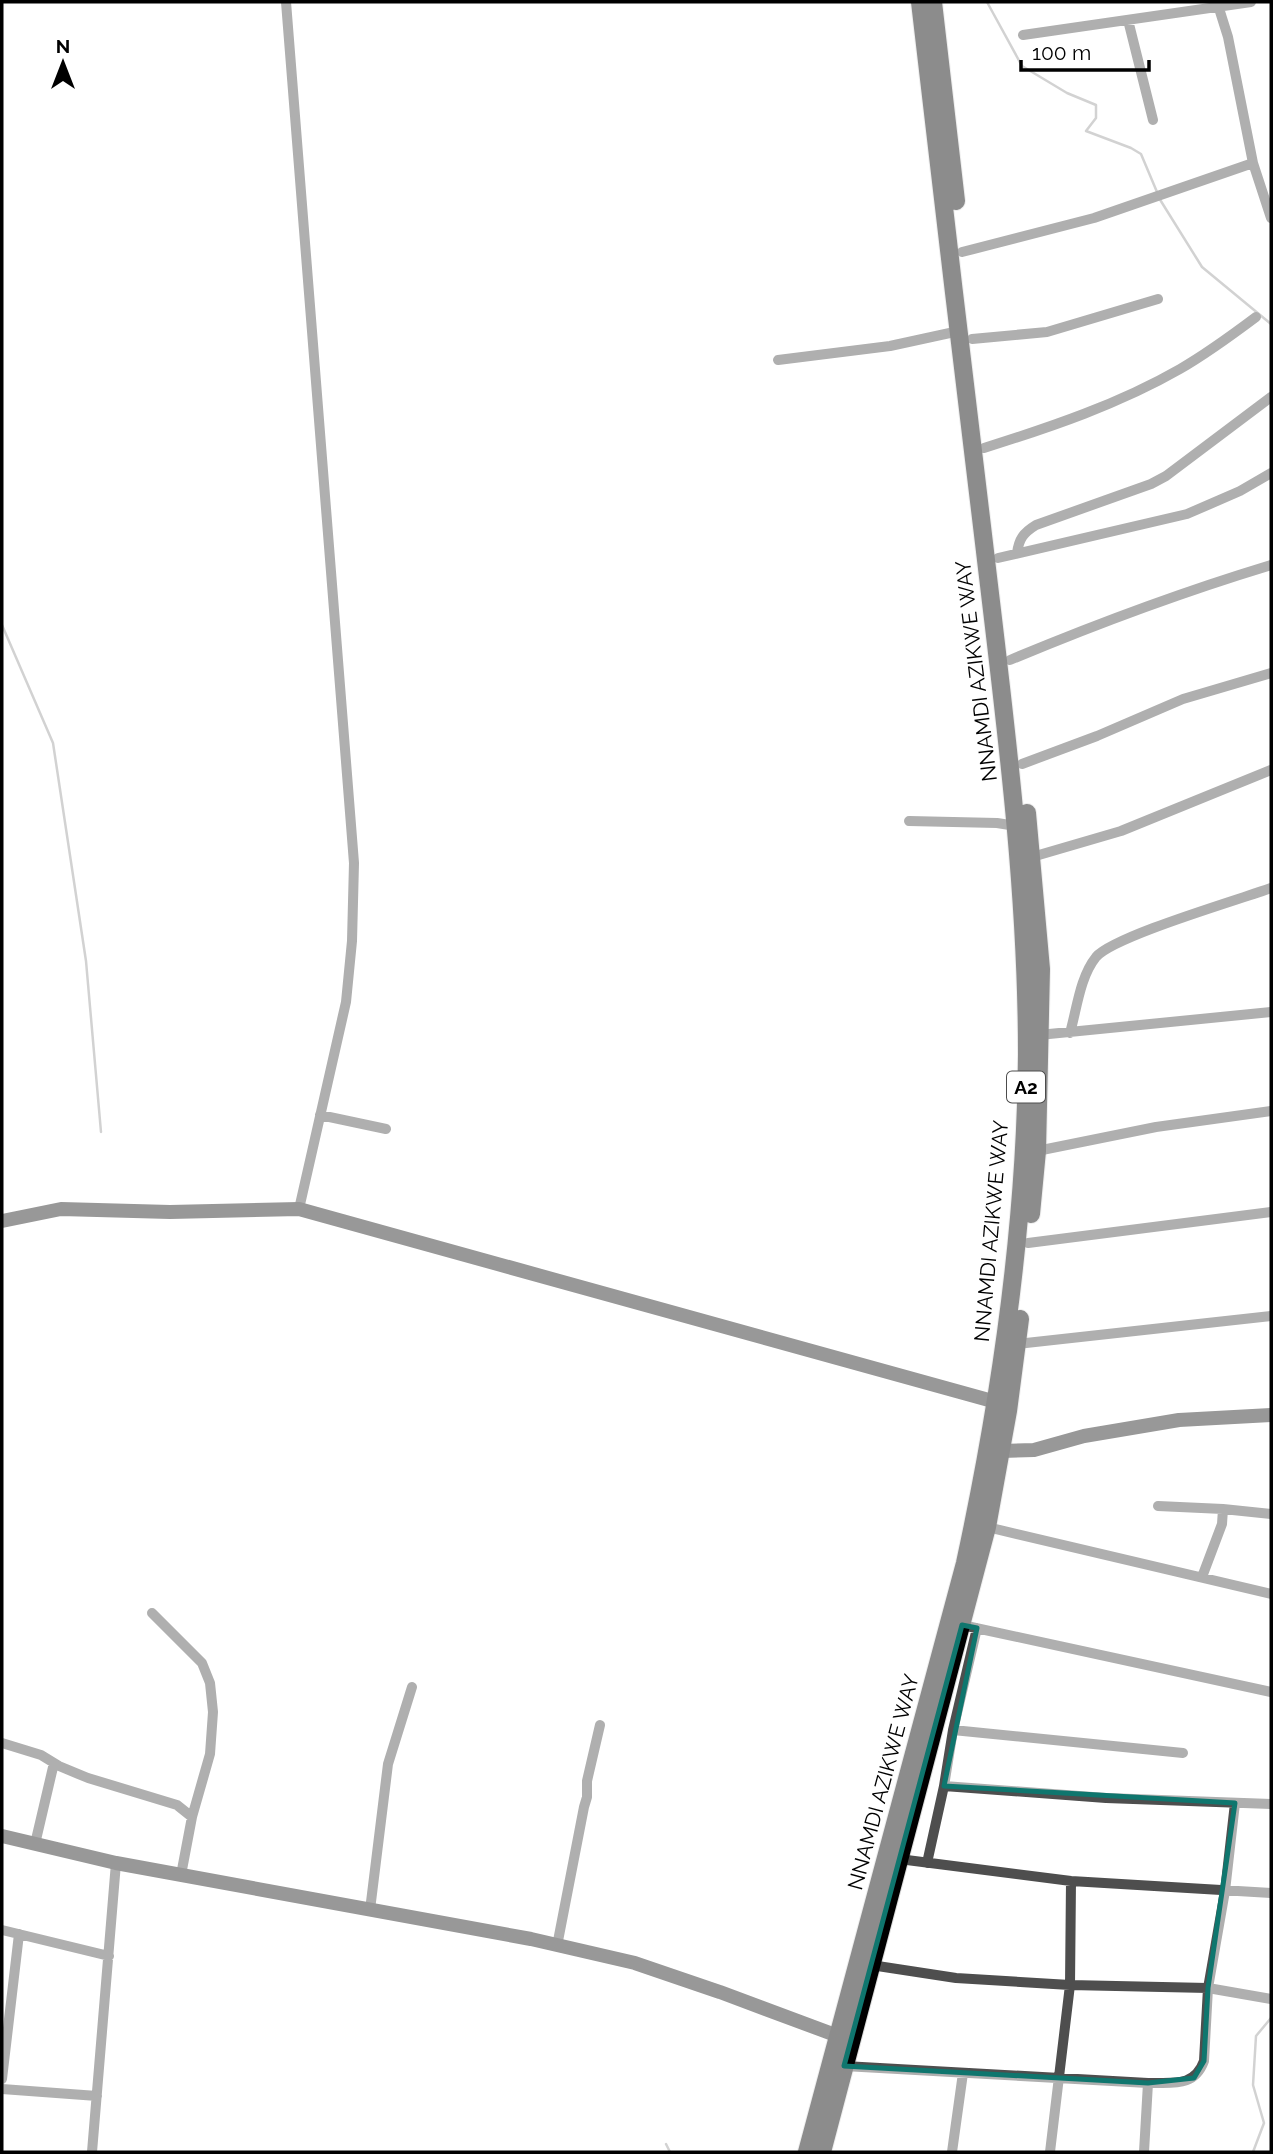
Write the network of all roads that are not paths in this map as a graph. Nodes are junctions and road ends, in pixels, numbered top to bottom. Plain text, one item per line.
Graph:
1 (286, 2) edge
2 (920, 2) edge
3 (933, 2) edge
4 (1251, 2) edge
5 (1218, 4) edge
6 (1128, 20) junction
7 (1023, 36) dead end
8 (1153, 120) dead end
9 (1253, 163) junction
10 (1271, 218) edge
11 (962, 252) junction
12 (1158, 299) dead end
13 (1256, 317) dead end
14 (966, 335) junction
15 (778, 360) dead end
16 (1271, 397) edge
17 (985, 448) junction
18 (1271, 473) edge
19 (1017, 553) junction
20 (998, 558) junction
21 (1271, 565) edge
22 (1010, 660) junction
23 (1271, 673) edge
24 (1022, 764) junction
25 (1271, 770) edge
26 (909, 821) dead end
27 (1016, 826) junction
28 (1032, 857) junction
29 (1271, 888) edge
30 (1271, 1012) edge
31 (1070, 1032) junction
32 (1039, 1035) junction
33 (1271, 1111) edge
34 (320, 1115) junction
35 (386, 1129) dead end
36 (1037, 1151) junction
37 (299, 1209) junction
38 (1271, 1212) edge
39 (2, 1221) edge
40 (1028, 1242) junction
41 (1271, 1316) edge
42 (1017, 1344) junction
43 (996, 1402) junction
44 (1271, 1415) edge
45 (1001, 1451) junction
46 (1158, 1506) dead end
47 (1223, 1509) junction
48 (1271, 1514) edge
49 (987, 1527) junction
50 (1202, 1577) junction
51 (1271, 1594) edge
52 (152, 1613) dead end
53 (969, 1626) junction
54 (412, 1687) dead end
55 (1271, 1692) edge
56 (600, 1725) dead end
57 (953, 1730) junction
58 (2, 1743) edge
59 (1184, 1753) dead end
60 (54, 1763) junction
61 (944, 1786) junction
62 (1235, 1803) junction
63 (1271, 1804) edge
64 (192, 1817) junction
65 (2, 1836) edge
66 (35, 1844) junction
67 (900, 1860) junction
68 (116, 1863) junction
69 (927, 1863) junction
70 (181, 1875) junction
71 (1071, 1881) junction
72 (1225, 1891) junction
73 (1271, 1893) edge
74 (370, 1910) junction
75 (2, 1930) edge
76 (19, 1934) junction
77 (557, 1946) junction
78 (109, 1956) junction
79 (871, 1965) junction
80 (1070, 1985) junction
81 (1208, 1988) junction
82 (1271, 2000) edge
83 (838, 2036) junction
84 (844, 2066) junction
85 (962, 2073) junction
86 (2, 2079) edge
87 (1059, 2079) junction
88 (1148, 2083) junction
89 (2, 2089) edge
90 (97, 2096) junction
91 (92, 2152) edge
92 (807, 2152) edge
93 (822, 2152) edge
94 (951, 2152) edge
95 (1050, 2152) edge
96 (1144, 2152) edge

1 - 34 street
2 - 14 highway, NNAMDI AZIKWE WAY / A2
3 - 11 highway, NNAMDI AZIKWE WAY / A2
4 - 5 street
5 - 6 street
5 - 9 street
6 - 7 street
6 - 8 street
9 - 10 street
9 - 11 street
11 - 14 highway, NNAMDI AZIKWE WAY / A2
12 - 14 street
13 - 17 street
14 - 15 street
14 - 17 highway, NNAMDI AZIKWE WAY / A2
14 - 27 highway, NNAMDI AZIKWE WAY / A2
16 - 19 street
17 - 20 highway, NNAMDI AZIKWE WAY / A2
18 - 19 street
19 - 20 street
20 - 22 highway, NNAMDI AZIKWE WAY / A2
21 - 22 street
22 - 24 highway, NNAMDI AZIKWE WAY / A2
23 - 24 street
24 - 28 highway, NNAMDI AZIKWE WAY / A2
25 - 28 street
26 - 27 street
27 - 43 highway, NNAMDI AZIKWE WAY / A2
28 - 32 highway, NNAMDI AZIKWE WAY / A2
29 - 31 street
30 - 31 street
31 - 32 street
32 - 36 highway, NNAMDI AZIKWE WAY / A2
33 - 36 street
34 - 35 street
34 - 37 street
36 - 40 highway, NNAMDI AZIKWE WAY / A2
37 - 39 street
37 - 43 street
38 - 40 street
40 - 42 highway, NNAMDI AZIKWE WAY / A2
41 - 42 street
42 - 45 highway, NNAMDI AZIKWE WAY / A2
43 - 83 highway, NNAMDI AZIKWE WAY / A2
44 - 45 street
45 - 49 highway, NNAMDI AZIKWE WAY / A2
46 - 47 street
47 - 48 street
47 - 50 street
49 - 50 street
49 - 53 highway, NNAMDI AZIKWE WAY / A2
50 - 51 street
52 - 64 street
53 - 55 street
53 - 57 street
53 - 67 highway, NNAMDI AZIKWE WAY / A2
54 - 74 street
56 - 77 street
57 - 59 street
57 - 61 street
58 - 60 street
60 - 64 street
60 - 66 street
61 - 62 street
61 - 69 street
62 - 63 street
62 - 72 street
64 - 70 street
65 - 66 street
66 - 68 street
67 - 69 street
67 - 79 highway, NNAMDI AZIKWE WAY / A2
68 - 70 street
68 - 78 street
69 - 71 street
70 - 74 street
71 - 72 street
71 - 80 street
72 - 73 street
72 - 81 street
74 - 77 street
75 - 76 street
76 - 78 street
76 - 86 street
77 - 83 street
78 - 90 street
79 - 80 street
79 - 84 highway, NNAMDI AZIKWE WAY / A2
80 - 81 street
80 - 87 street
81 - 82 street
81 - 88 street
83 - 92 highway, NNAMDI AZIKWE WAY / A2
84 - 85 street
84 - 93 highway, NNAMDI AZIKWE WAY / A2
85 - 87 street
85 - 94 street
87 - 88 street
87 - 95 street
88 - 96 street
89 - 90 street
90 - 91 street

